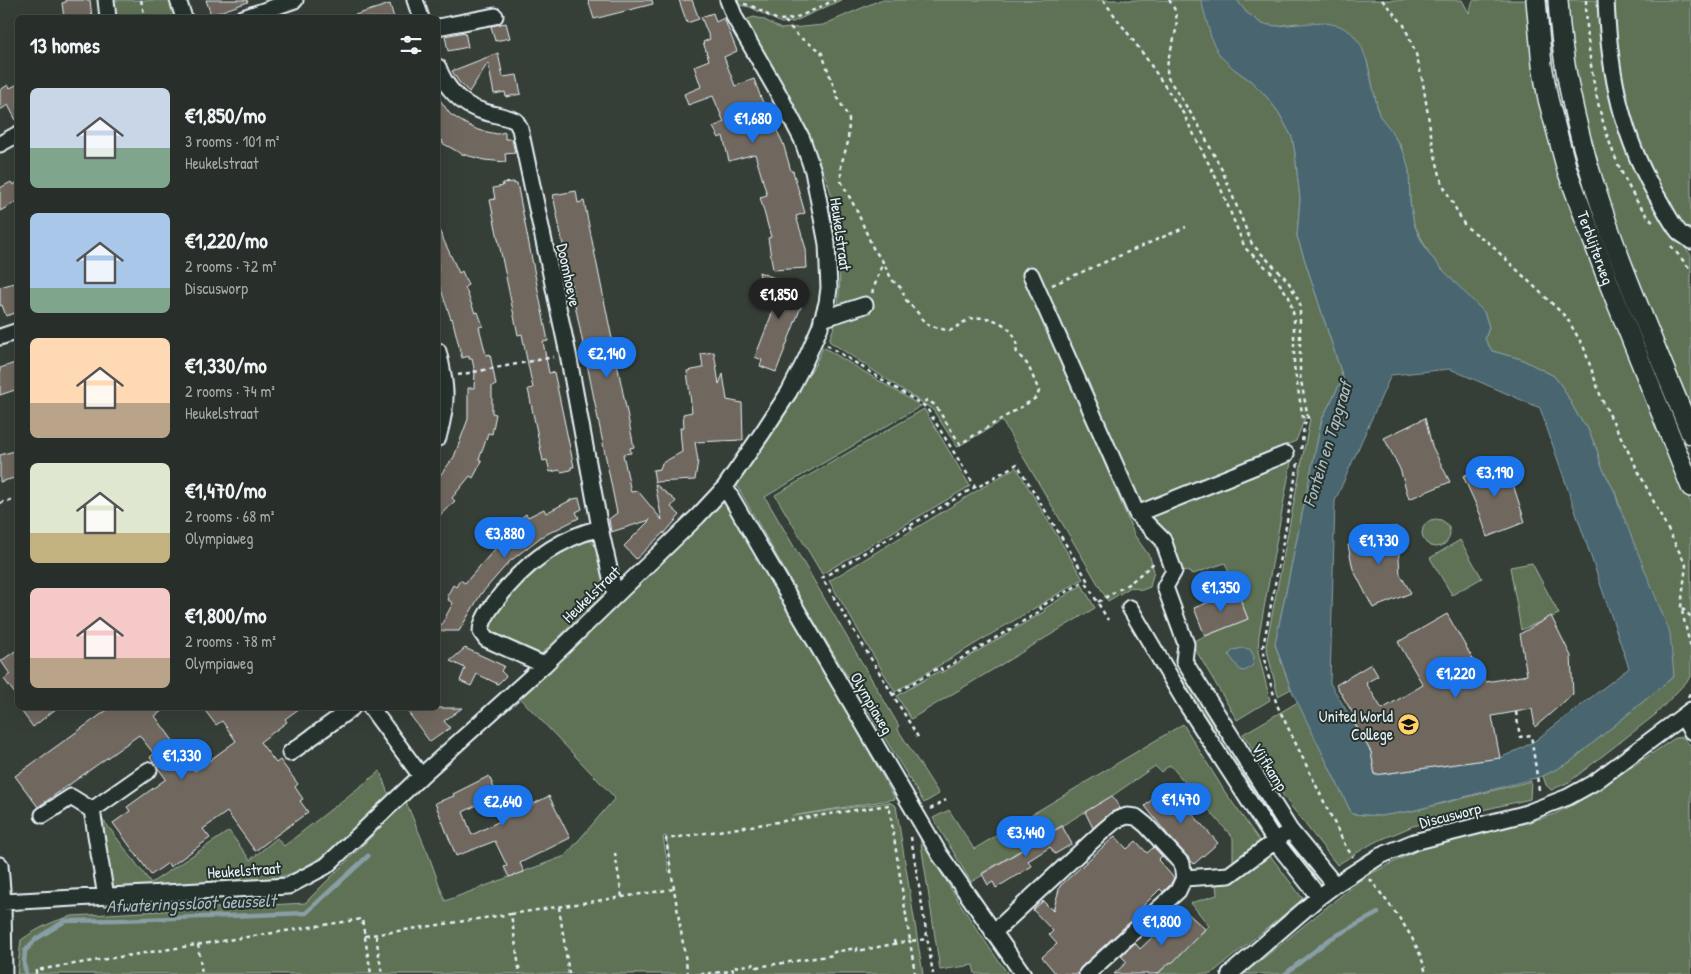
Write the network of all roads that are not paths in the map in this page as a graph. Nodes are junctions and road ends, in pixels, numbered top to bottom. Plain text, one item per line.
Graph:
1 (106, 0) edge
2 (178, 0) edge
3 (295, 0) edge
4 (416, 0) edge
5 (1536, 0) edge
6 (1558, 0) edge
7 (1606, 0) edge
8 (729, 2) edge
9 (108, 15) edge
10 (183, 15) edge
11 (252, 15) edge
12 (420, 15) edge
13 (494, 16) dead end
14 (440, 27) edge
15 (440, 71) edge
16 (15, 136) edge
17 (0, 144) edge
18 (1690, 238) edge
19 (1032, 275) dead end
20 (865, 305) road end
21 (822, 319) junction
22 (15, 332) edge
23 (0, 337) edge
24 (440, 359) edge
25 (440, 430) edge
26 (1691, 434) edge
27 (1286, 454) dead end
28 (725, 487) junction
29 (1691, 487) edge
30 (1137, 514) junction
31 (600, 528) junction
32 (615, 595) junction
33 (1130, 608) dead end
34 (1184, 661) junction
35 (544, 665) junction
36 (1167, 671) junction
37 (349, 710) edge
38 (372, 710) edge
39 (1687, 714) edge
40 (1691, 731) edge
41 (1227, 732) junction
42 (1211, 743) junction
43 (290, 753) dead end
44 (148, 770) dead end
45 (421, 776) junction
46 (92, 810) junction
47 (43, 815) dead end
48 (1290, 830) junction
49 (1275, 841) junction
50 (0, 865) edge
51 (1184, 878) junction
52 (1334, 885) junction
53 (106, 897) junction
54 (1319, 897) junction
55 (3, 902) junction
56 (994, 933) junction
57 (4, 974) edge
58 (1023, 974) edge
59 (1087, 974) edge
60 (1230, 974) edge

1 - 9 street
2 - 10 street
3 - 11 street
4 - 12 street
5 - 29 main road, Terblijterweg
6 - 26 main road, Terblijterweg
7 - 18 street
8 - 21 street, Heukelstraat
13 - 14 street
15 - 31 street, Doomhoeve
16 - 17 street
19 - 30 street
20 - 21 street
21 - 28 street, Heukelstraat
22 - 23 street
24 - 25 street
27 - 30 street
28 - 32 street, Heukelstraat
28 - 56 street, Olympiaweg
30 - 34 street
31 - 32 street, Doomhoeve
31 - 35 street
32 - 35 street, Heukelstraat
33 - 36 street
34 - 36 street
34 - 41 street, Vijfkamp
35 - 45 street, Heukelstraat
36 - 42 street
37 - 43 street
38 - 45 street
39 - 40 street
39 - 52 street, Discusworp
41 - 42 street
41 - 48 street, Vijfkamp
42 - 49 street
44 - 46 street
45 - 53 street, Heukelstraat
46 - 47 street
46 - 53 street
48 - 49 street
48 - 52 street, Vijfkamp
49 - 51 street
49 - 54 street
50 - 55 street
51 - 56 street
51 - 59 street
52 - 54 street, Discusworp
53 - 55 street, Heukelstraat
54 - 60 street, Discusworp
55 - 57 street
56 - 58 street, Olympiaweg

